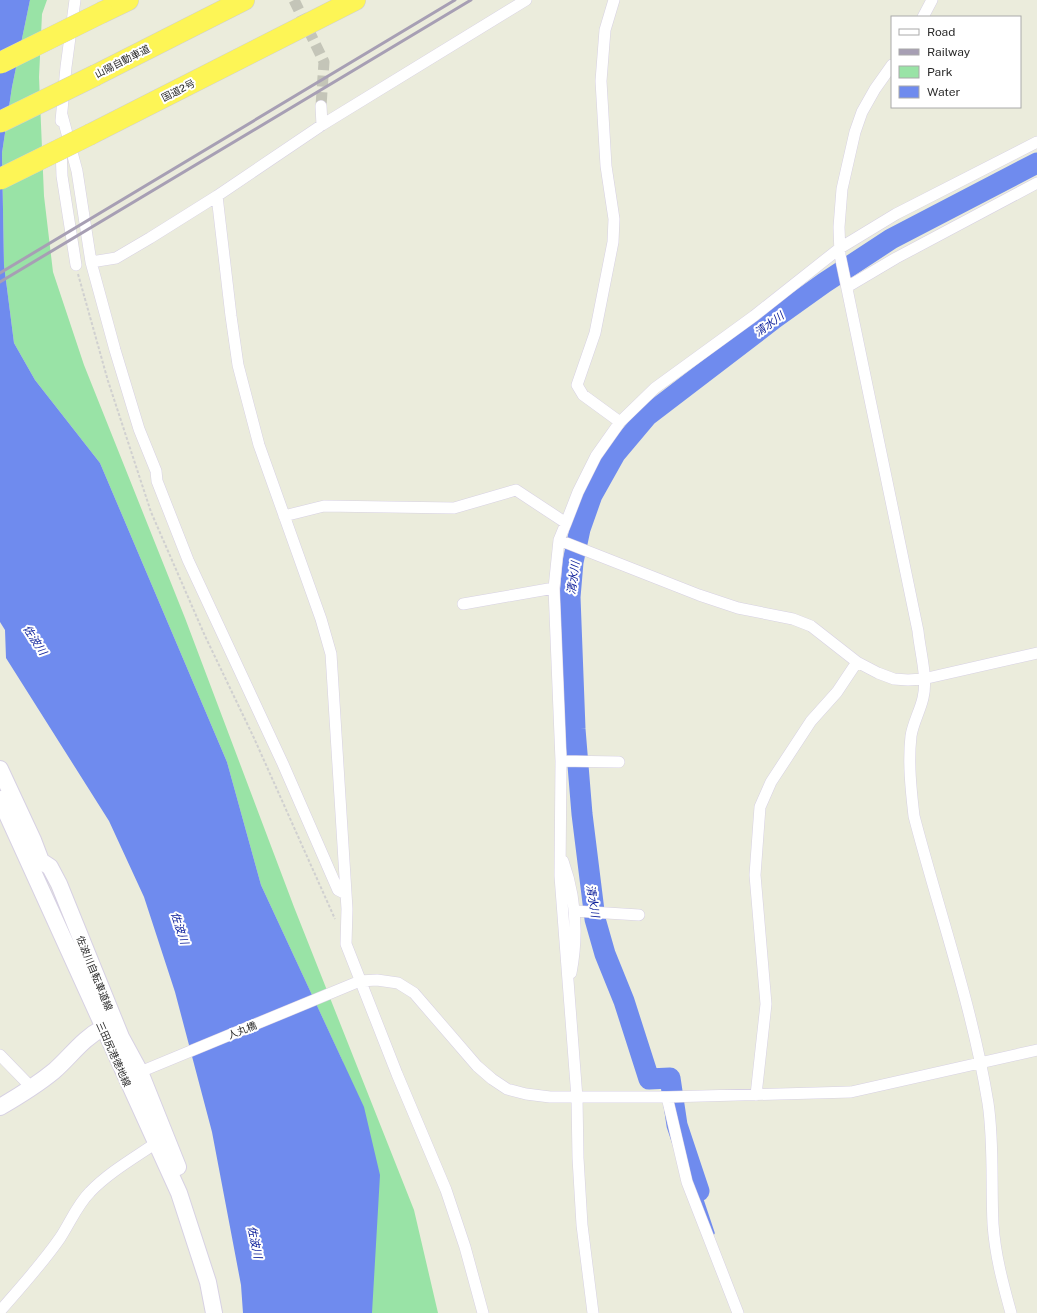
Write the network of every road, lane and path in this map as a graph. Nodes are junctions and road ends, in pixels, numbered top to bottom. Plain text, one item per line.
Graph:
1 (75, 0) edge
2 (128, 0) edge
3 (244, 0) edge
4 (355, 0) edge
5 (526, 0) edge
6 (614, 0) edge
7 (932, 0) edge
8 (923, 16) edge
9 (0, 63) edge
10 (891, 66) edge
11 (321, 106) tunnel mouth
12 (62, 115) junction
13 (0, 122) edge
14 (322, 125) junction
15 (1037, 142) edge
16 (0, 179) edge
17 (1037, 183) edge
18 (217, 196) junction
19 (840, 252) junction
20 (91, 262) junction
21 (76, 265) dead end
22 (847, 284) junction
23 (620, 422) junction
24 (284, 516) junction
25 (566, 523) junction
26 (562, 541) junction
27 (554, 588) junction
28 (463, 604) dead end
29 (1037, 653) edge
30 (858, 662) junction
31 (923, 679) junction
32 (561, 761) junction
33 (619, 762) dead end
34 (0, 769) edge
35 (0, 799) edge
36 (560, 851) junction
37 (35, 863) junction
38 (346, 894) junction
39 (575, 911) junction
40 (640, 916) dead end
41 (360, 981) junction
42 (569, 984) junction
43 (103, 1028) junction
44 (1037, 1050) edge
45 (0, 1055) edge
46 (981, 1063) junction
47 (144, 1070) junction
48 (32, 1088) junction
49 (756, 1095) junction
50 (667, 1097) junction
51 (577, 1098) junction
52 (0, 1107) edge
53 (156, 1143) junction
54 (181, 1188) junction
55 (0, 1311) edge
56 (214, 1313) edge
57 (483, 1313) edge
58 (593, 1313) edge
59 (738, 1313) edge
60 (1011, 1313) edge

1 - 12 street
2 - 9 highway, bridge
3 - 13 highway, 山陽自動車道, bridge
4 - 16 highway, 国道2号, bridge
5 - 14 street
6 - 23 street
7 - 8 street
10 - 19 street
11 - 14 street
12 - 20 street
12 - 21 street
14 - 18 street
15 - 19 street
17 - 22 street
18 - 20 street
18 - 24 street
19 - 22 street
19 - 23 street
20 - 38 street
22 - 31 street
23 - 25 street
24 - 25 street
24 - 38 street
25 - 26 street
26 - 27 street
26 - 30 street
27 - 28 street
27 - 32 street
29 - 31 street
30 - 31 street
30 - 49 street
31 - 46 street
32 - 33 street
32 - 36 street
34 - 37 main road, 佐波川自転車道線
35 - 37 main road, 三田尻港徳地線
36 - 39 street
36 - 42 street
37 - 43 main road, 三田尻港徳地線
37 - 47 main road, 佐波川自転車道線
38 - 41 street
39 - 40 street
39 - 42 street
41 - 47 street, 人丸橋
41 - 51 street
41 - 57 street
42 - 51 street
43 - 48 main road
43 - 53 main road, 三田尻港徳地線
44 - 46 street
45 - 48 street
46 - 49 street
46 - 60 street
47 - 54 main road, 佐波川自転車道線
48 - 52 main road
49 - 50 street
50 - 51 street
50 - 59 street
51 - 58 street
53 - 54 main road, 三田尻港徳地線
53 - 55 street
54 - 56 main road, 三田尻港徳地線

